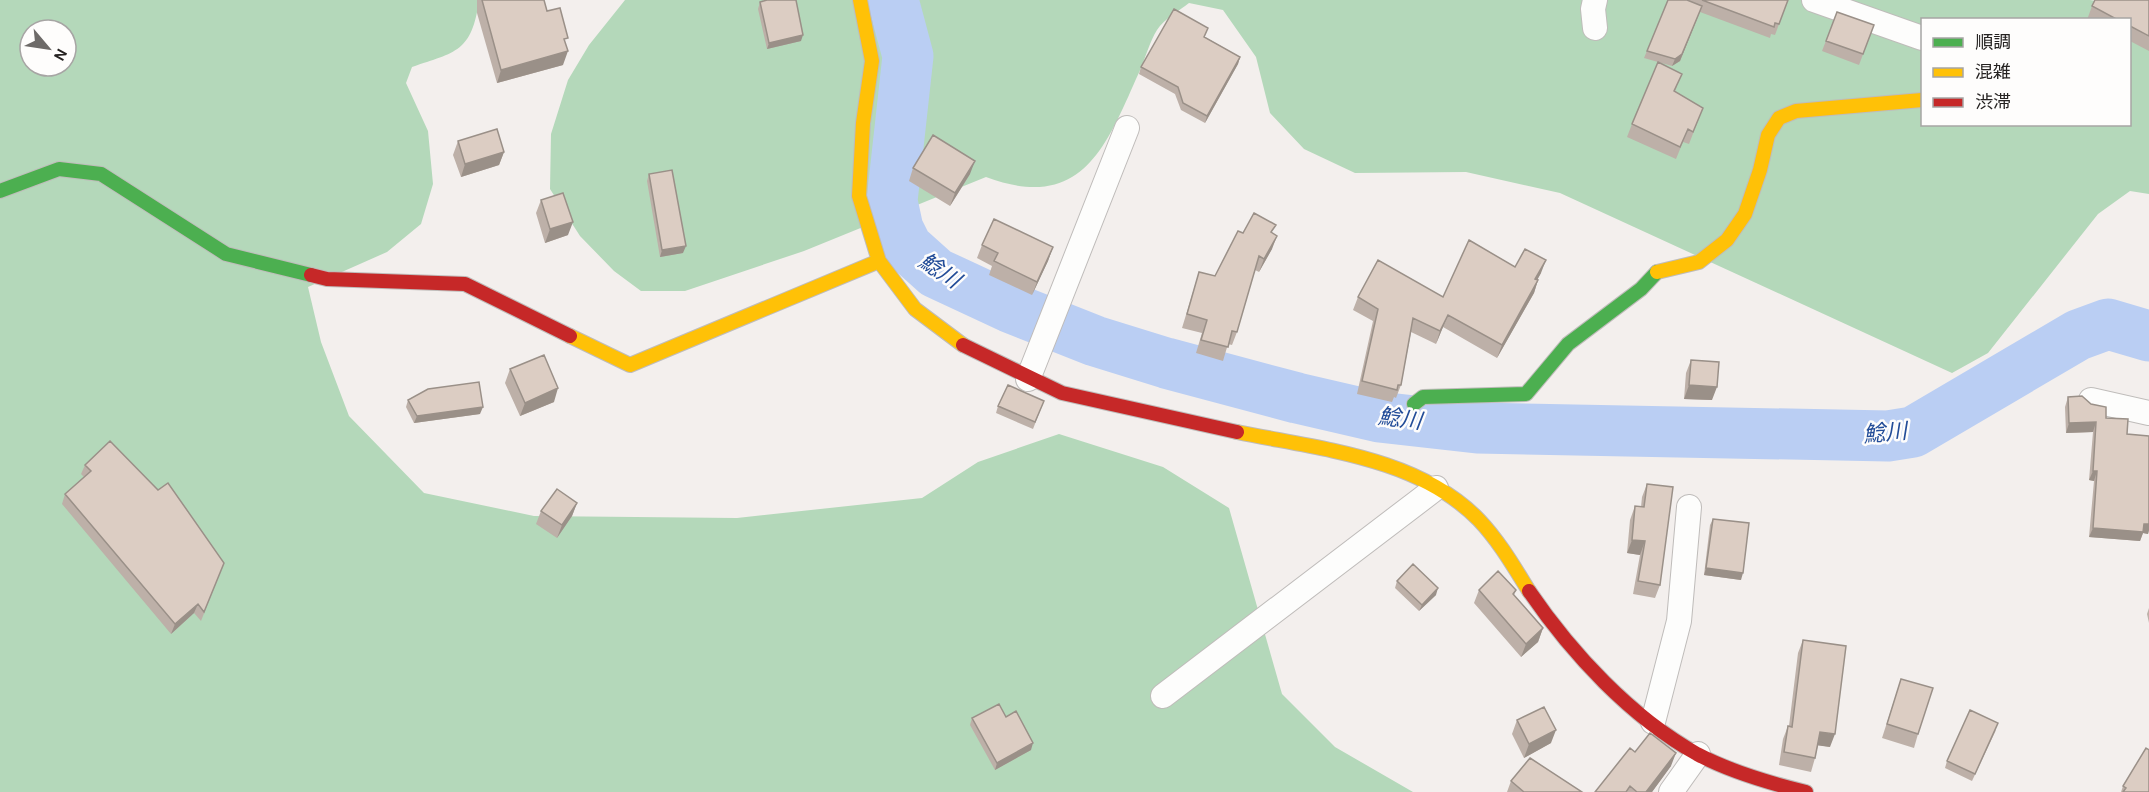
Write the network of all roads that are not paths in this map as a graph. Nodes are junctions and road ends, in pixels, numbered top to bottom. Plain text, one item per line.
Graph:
1 (860, 0) edge
2 (1595, 0) edge
3 (1814, 0) edge
4 (1595, 28) dead end
5 (1921, 37) edge
6 (1921, 100) edge
7 (1127, 128) dead end
8 (0, 191) edge
9 (879, 261) junction
10 (1028, 379) junction
11 (2091, 400) edge
12 (1414, 404) dead end
13 (2149, 413) edge
14 (1436, 488) junction
15 (1689, 507) dead end
16 (1163, 696) dead end
17 (1653, 722) junction
18 (1698, 754) junction
19 (1671, 792) edge
20 (1806, 792) edge

1 - 9 street
2 - 4 street
3 - 5 street
6 - 12 street
7 - 10 street
8 - 9 street
9 - 10 street
10 - 14 street
11 - 13 street
14 - 16 street
14 - 17 street
15 - 17 street
17 - 18 street
18 - 19 street
18 - 20 street

